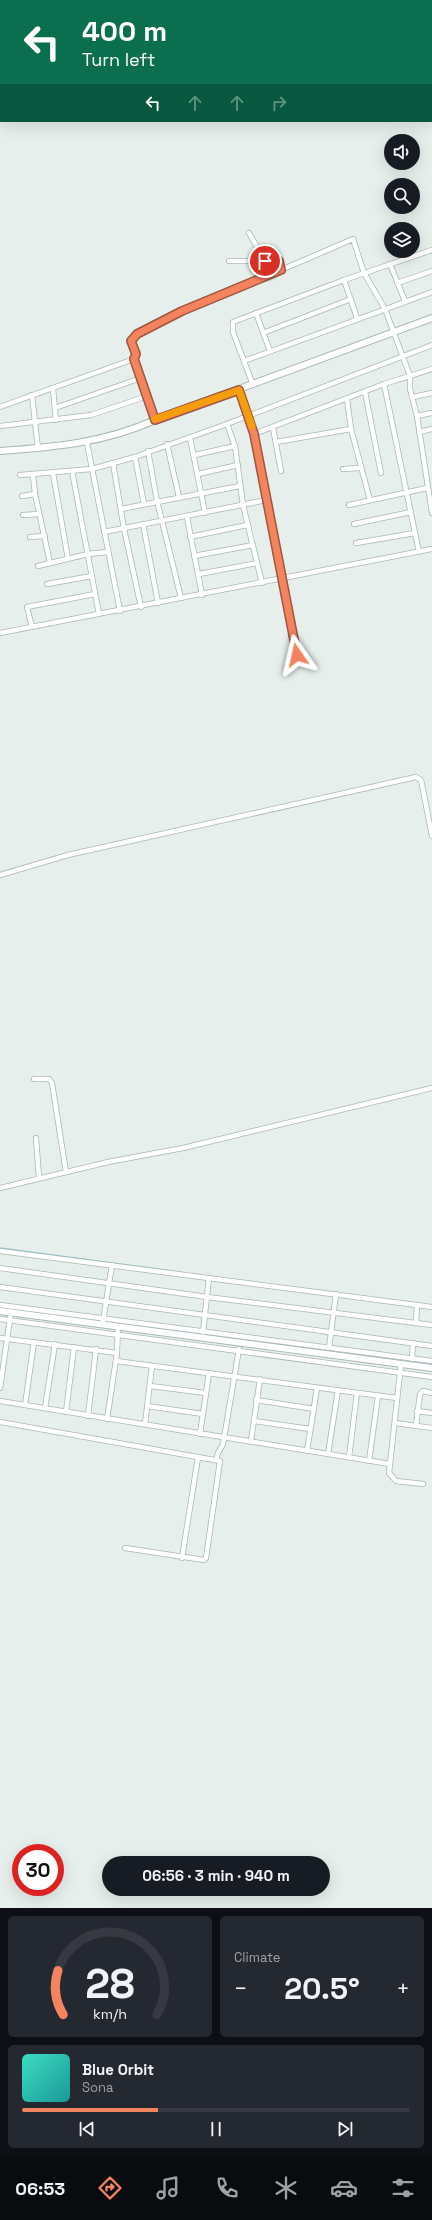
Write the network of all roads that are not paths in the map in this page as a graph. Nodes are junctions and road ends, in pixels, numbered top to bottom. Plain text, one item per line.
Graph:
1 (249, 233) dead end
2 (432, 250) edge
3 (230, 261) dead end
4 (265, 261) junction
5 (390, 264) junction
6 (281, 270) junction
7 (432, 271) edge
8 (364, 273) junction
9 (344, 280) junction
10 (397, 283) junction
11 (432, 292) edge
12 (351, 299) junction
13 (405, 301) junction
14 (385, 309) junction
15 (256, 313) junction
16 (357, 318) junction
17 (432, 318) edge
18 (263, 333) junction
19 (393, 333) junction
20 (432, 345) edge
21 (270, 351) junction
22 (402, 355) junction
23 (134, 359) junction
24 (244, 361) junction
25 (432, 369) edge
26 (410, 376) junction
27 (141, 378) junction
28 (384, 384) junction
29 (253, 385) junction
30 (53, 389) junction
31 (239, 390) junction
32 (365, 392) junction
33 (432, 393) edge
34 (32, 395) junction
35 (147, 396) junction
36 (413, 397) junction
37 (346, 399) junction
38 (0, 407) edge
39 (55, 408) junction
40 (432, 413) edge
41 (248, 415) junction
42 (417, 416) junction
43 (56, 420) junction
44 (155, 420) junction
45 (0, 421) edge
46 (35, 422) junction
47 (227, 424) junction
48 (0, 426) edge
49 (273, 428) junction
50 (351, 429) junction
51 (432, 429) edge
52 (419, 432) junction
53 (254, 434) junction
54 (190, 438) junction
55 (276, 442) junction
56 (87, 443) junction
57 (168, 444) junction
58 (235, 446) junction
59 (38, 448) junction
60 (0, 451) edge
61 (148, 451) junction
62 (195, 455) junction
63 (135, 457) junction
64 (113, 463) junction
65 (238, 465) junction
66 (360, 468) junction
67 (92, 469) junction
68 (343, 469) dead end
69 (72, 471) junction
70 (281, 471) dead end
71 (53, 473) junction
72 (381, 473) dead end
73 (198, 474) junction
74 (20, 475) dead end
75 (33, 476) junction
76 (240, 486) junction
77 (427, 488) junction
78 (202, 493) junction
79 (405, 493) junction
80 (35, 494) junction
81 (22, 496) dead end
82 (179, 497) junction
83 (267, 500) junction
84 (370, 500) junction
85 (157, 501) junction
86 (144, 504) junction
87 (349, 504) dead end
88 (243, 505) junction
89 (121, 509) junction
90 (411, 512) junction
91 (205, 513) junction
92 (432, 513) edge
93 (39, 514) junction
94 (23, 515) dead end
95 (187, 517) junction
96 (162, 520) junction
97 (143, 524) junction
98 (354, 524) dead end
99 (247, 525) junction
100 (124, 529) junction
101 (104, 532) junction
102 (415, 532) junction
103 (30, 536) dead end
104 (45, 536) junction
105 (190, 537) junction
106 (356, 543) dead end
107 (252, 545) junction
108 (432, 549) edge
109 (108, 552) junction
110 (419, 552) junction
111 (88, 554) junction
112 (194, 556) junction
113 (68, 559) junction
114 (50, 563) junction
115 (257, 563) junction
116 (38, 566) dead end
117 (199, 574) junction
118 (92, 576) junction
119 (282, 579) junction
120 (262, 583) junction
121 (47, 584) dead end
122 (95, 594) junction
123 (202, 595) junction
124 (181, 598) junction
125 (158, 603) junction
126 (141, 607) junction
127 (120, 611) junction
128 (99, 614) junction
129 (32, 627) junction
130 (0, 633) edge
131 (297, 655) dead end
132 (432, 836) edge
133 (0, 875) edge
134 (34, 1079) dead end
135 (432, 1088) edge
136 (36, 1138) dead end
137 (66, 1172) junction
138 (40, 1178) junction
139 (0, 1188) edge
140 (0, 1251) edge
141 (112, 1265) junction
142 (0, 1268) edge
143 (209, 1278) junction
144 (110, 1282) junction
145 (0, 1287) edge
146 (336, 1294) junction
147 (207, 1297) junction
148 (107, 1302) junction
149 (0, 1305) edge
150 (417, 1306) junction
151 (432, 1307) edge
152 (0, 1311) edge
153 (11, 1312) junction
154 (205, 1314) junction
155 (335, 1314) junction
156 (0, 1319) edge
157 (11, 1320) junction
158 (103, 1321) junction
159 (416, 1322) junction
160 (432, 1325) edge
161 (118, 1326) junction
162 (333, 1331) junction
163 (202, 1332) junction
164 (118, 1335) junction
165 (0, 1338) edge
166 (7, 1339) junction
167 (239, 1341) junction
168 (34, 1342) junction
169 (413, 1343) junction
170 (55, 1344) junction
171 (432, 1346) edge
172 (74, 1347) junction
173 (329, 1348) junction
174 (96, 1349) junction
175 (238, 1350) junction
176 (117, 1353) junction
177 (412, 1359) junction
178 (116, 1361) junction
179 (432, 1361) edge
180 (401, 1364) junction
181 (152, 1366) junction
182 (432, 1368) edge
183 (209, 1373) junction
184 (400, 1373) junction
185 (234, 1376) junction
186 (432, 1377) edge
187 (260, 1379) junction
188 (150, 1386) junction
189 (0, 1388) edge
190 (317, 1388) junction
191 (338, 1390) junction
192 (206, 1393) junction
193 (357, 1393) junction
194 (432, 1393) edge
195 (378, 1396) junction
196 (397, 1398) junction
197 (256, 1400) junction
198 (0, 1401) edge
199 (25, 1405) junction
200 (147, 1406) junction
201 (45, 1408) junction
202 (314, 1409) junction
203 (417, 1411) junction
204 (66, 1412) junction
205 (432, 1412) edge
206 (203, 1414) junction
207 (88, 1416) junction
208 (107, 1419) junction
209 (254, 1421) junction
210 (0, 1422) edge
211 (144, 1424) junction
212 (396, 1424) junction
213 (416, 1426) junction
214 (432, 1428) edge
215 (310, 1429) junction
216 (200, 1434) junction
217 (225, 1437) junction
218 (251, 1441) junction
219 (307, 1451) junction
220 (328, 1454) junction
221 (198, 1457) junction
222 (349, 1457) junction
223 (216, 1460) junction
224 (369, 1461) junction
225 (390, 1464) junction
226 (423, 1484) dead end
227 (125, 1548) dead end
228 (182, 1558) junction

1 - 4 street
2 - 5 street
3 - 4 street
4 - 6 street
5 - 8 street
5 - 10 street
6 - 8 street
6 - 23 street
7 - 10 street
8 - 9 street
8 - 14 street
9 - 12 street
9 - 15 street
10 - 13 street
11 - 13 street
12 - 16 street
12 - 18 street
13 - 14 street
14 - 16 street
14 - 19 street
15 - 18 street
15 - 24 street
16 - 21 street
17 - 19 street
18 - 21 street
19 - 22 street
19 - 29 street
20 - 22 street
21 - 24 street
22 - 26 street
22 - 41 street
23 - 27 street
23 - 30 street
24 - 29 street
25 - 26 street
26 - 28 street
26 - 36 street
27 - 35 street
27 - 39 street
28 - 32 street
28 - 79 street
29 - 31 street
30 - 34 street
30 - 39 street
31 - 41 street
31 - 44 street
32 - 37 street
32 - 72 street
33 - 36 street
34 - 38 street
34 - 46 street
35 - 43 street
35 - 44 street
36 - 42 street
37 - 49 street
37 - 50 street
39 - 43 street
40 - 42 street
41 - 47 street
41 - 53 street
42 - 52 street
43 - 46 street
44 - 56 street
45 - 48 street
46 - 48 street
46 - 59 street
47 - 54 street
47 - 58 street
49 - 53 street
49 - 55 street
50 - 55 street
50 - 66 street
51 - 52 street
52 - 77 street
53 - 83 street
54 - 57 street
54 - 62 street
55 - 70 street
56 - 59 street
56 - 67 street
57 - 61 street
57 - 82 street
58 - 62 street
58 - 65 street
59 - 60 street
61 - 63 street
61 - 85 street
62 - 73 street
63 - 64 street
63 - 86 street
64 - 67 street
64 - 89 street
65 - 73 street
65 - 76 street
66 - 68 street
66 - 84 street
67 - 69 street
67 - 101 street
69 - 71 street
69 - 111 street
71 - 75 street
71 - 113 street
73 - 78 street
74 - 75 street
75 - 80 street
76 - 78 street
76 - 88 street
77 - 79 street
77 - 92 street
78 - 82 street
78 - 91 street
79 - 84 street
79 - 90 street
80 - 81 street
80 - 93 street
82 - 85 street
83 - 88 street
83 - 119 street
84 - 87 street
85 - 86 street
85 - 96 street
86 - 89 street
88 - 91 street
88 - 99 street
89 - 100 street
90 - 98 street
90 - 102 street
91 - 95 street
93 - 94 street
93 - 104 street
95 - 96 street
95 - 105 street
96 - 97 street
96 - 124 street
97 - 100 street
97 - 125 street
99 - 105 street
99 - 107 street
100 - 101 street
100 - 126 street
101 - 109 street
102 - 106 street
102 - 110 street
103 - 104 street
104 - 114 street
105 - 112 street
107 - 112 street
107 - 115 street
108 - 110 street
109 - 111 street
109 - 127 street
110 - 119 street
111 - 113 street
111 - 118 street
112 - 117 street
113 - 114 street
114 - 116 street
115 - 117 street
115 - 120 street
117 - 123 street
118 - 121 street
118 - 122 street
119 - 120 street
119 - 131 street
120 - 123 street
122 - 128 street
122 - 129 street
123 - 124 street
124 - 125 street
125 - 126 street
126 - 127 street
127 - 128 street
128 - 129 street
129 - 130 street
132 - 133 street
134 - 137 street
135 - 137 street
136 - 138 street
137 - 138 street
138 - 139 street
140 - 141 street
141 - 143 street
141 - 144 street
142 - 144 street
143 - 146 street
143 - 147 street
144 - 147 street
144 - 148 street
145 - 148 street
146 - 150 street
146 - 155 street
147 - 154 street
147 - 155 street
148 - 154 street
148 - 158 street
149 - 158 street
150 - 151 street
150 - 159 street
152 - 153 street
153 - 157 street
153 - 158 street
154 - 162 street
154 - 163 street
155 - 159 street
155 - 162 street
156 - 157 street
157 - 164 street
157 - 166 street
158 - 161 street
158 - 163 street
159 - 160 street
161 - 164 street
161 - 167 street
162 - 169 street
162 - 173 street
163 - 173 street
164 - 175 street
164 - 176 street
165 - 166 street
166 - 168 street
166 - 189 street
167 - 175 street
167 - 180 street
168 - 170 street
168 - 199 street
169 - 171 street
169 - 177 street
170 - 172 street
170 - 201 street
172 - 174 street
172 - 204 street
173 - 177 street
174 - 176 street
174 - 207 street
175 - 184 street
175 - 185 street
176 - 178 street
177 - 179 street
178 - 181 street
178 - 208 street
180 - 182 street
180 - 184 street
181 - 183 street
181 - 188 street
183 - 185 street
183 - 192 street
184 - 186 street
184 - 196 street
185 - 187 street
185 - 217 street
187 - 190 street
187 - 197 street
188 - 192 street
188 - 200 street
190 - 191 street
190 - 202 street
191 - 193 street
191 - 220 street
192 - 206 street
193 - 195 street
193 - 222 street
194 - 203 street
195 - 196 street
195 - 224 street
196 - 212 street
197 - 202 street
197 - 209 street
198 - 199 street
199 - 201 street
200 - 206 street
200 - 211 street
201 - 204 street
202 - 215 street
203 - 205 street
203 - 213 street
204 - 207 street
206 - 216 street
207 - 208 street
208 - 211 street
209 - 215 street
209 - 218 street
210 - 221 street
211 - 216 street
212 - 213 street
212 - 225 street
213 - 214 street
215 - 219 street
216 - 217 street
217 - 218 street
217 - 223 street
218 - 219 street
219 - 220 street
220 - 222 street
221 - 223 street
221 - 228 street
222 - 224 street
223 - 228 street
224 - 225 street
225 - 226 street
227 - 228 street

